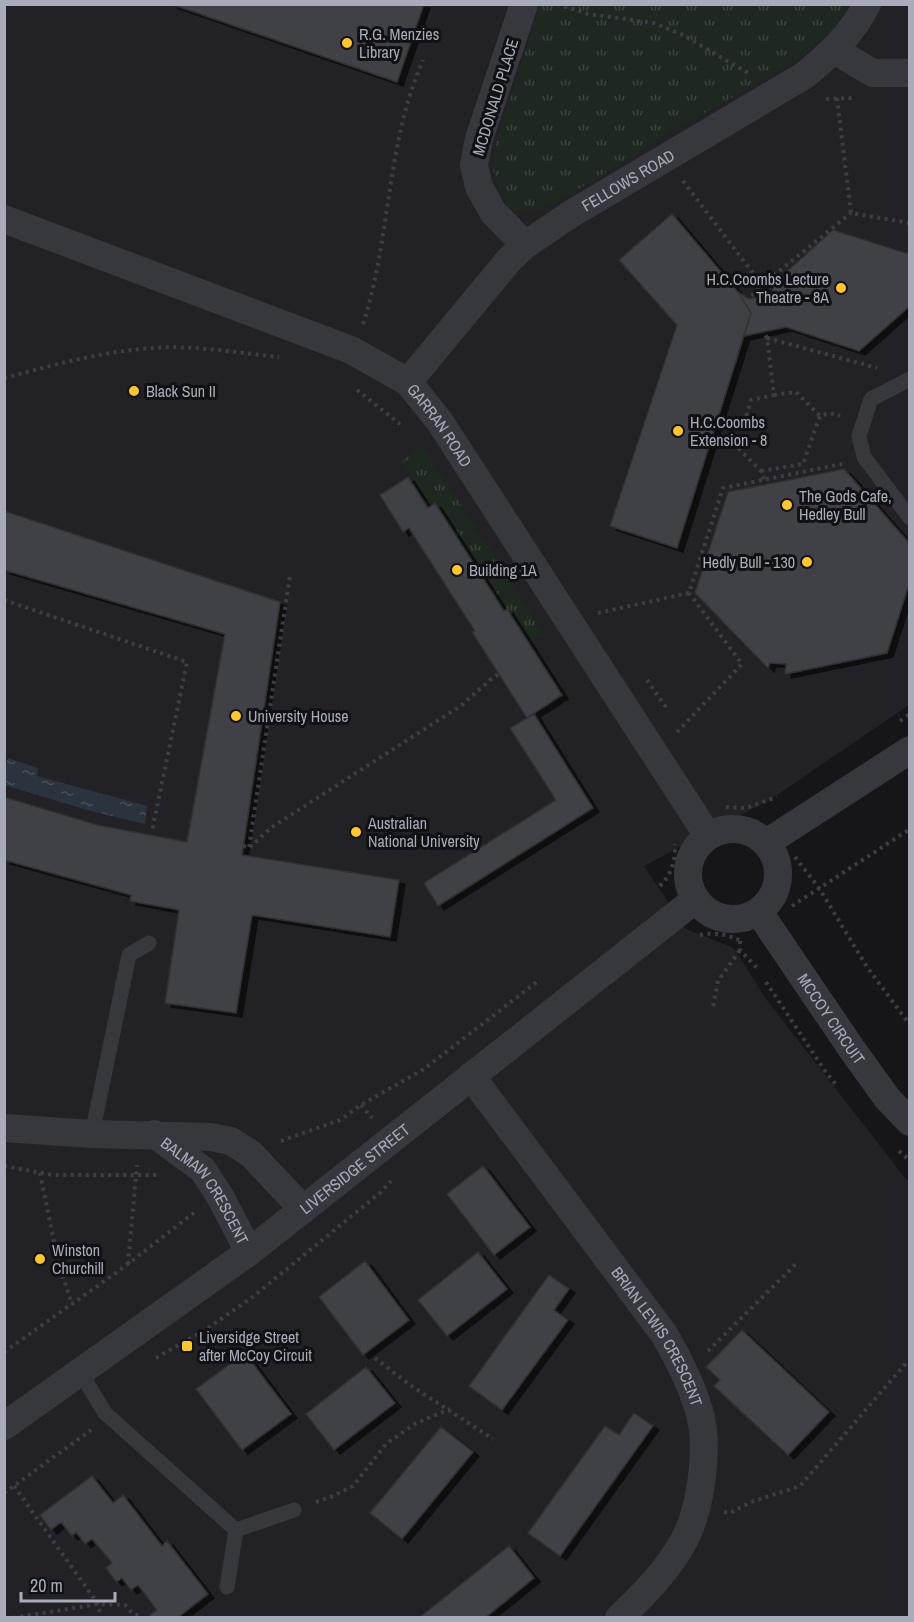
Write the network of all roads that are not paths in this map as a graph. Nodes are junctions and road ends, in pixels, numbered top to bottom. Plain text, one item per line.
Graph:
1 (524, 4) edge
2 (867, 4) edge
3 (834, 50) junction
4 (909, 73) edge
5 (4, 219) edge
6 (525, 245) junction
7 (909, 379) edge
8 (408, 382) junction
9 (909, 518) edge
10 (909, 750) edge
11 (708, 836) junction
12 (766, 843) junction
13 (696, 899) junction
14 (759, 912) junction
15 (149, 943) dead end
16 (471, 1076) junction
17 (909, 1122) edge
18 (4, 1128) edge
19 (92, 1134) junction
20 (147, 1134) junction
21 (303, 1209) junction
22 (249, 1251) junction
23 (80, 1372) junction
24 (4, 1425) edge
25 (294, 1510) road end
26 (236, 1530) junction
27 (227, 1587) dead end
28 (619, 1617) edge

1 - 6 street, MCDONALD PLACE
2 - 3 street, FELLOWS ROAD
3 - 4 street
3 - 6 street, FELLOWS ROAD
5 - 8 street, GARRAN ROAD
6 - 8 street, FELLOWS ROAD
7 - 9 lane
8 - 11 street, GARRAN ROAD
10 - 12 street
11 - 12 street
11 - 13 street
12 - 14 street
13 - 14 street
13 - 16 street, LIVERSIDGE STREET
14 - 17 street, MCCOY CIRCUIT
15 - 19 lane
16 - 21 street, LIVERSIDGE STREET
16 - 28 street, BRIAN LEWIS CRESCENT
18 - 19 street, BALMAIN CRESCENT
19 - 20 street, BALMAIN CRESCENT
20 - 21 street, BALMAIN CRESCENT
20 - 22 street, BALMAIN CRESCENT
21 - 22 street, LIVERSIDGE STREET
22 - 23 street, LIVERSIDGE STREET
23 - 24 street, LIVERSIDGE STREET
23 - 26 lane
25 - 26 lane
26 - 27 lane

